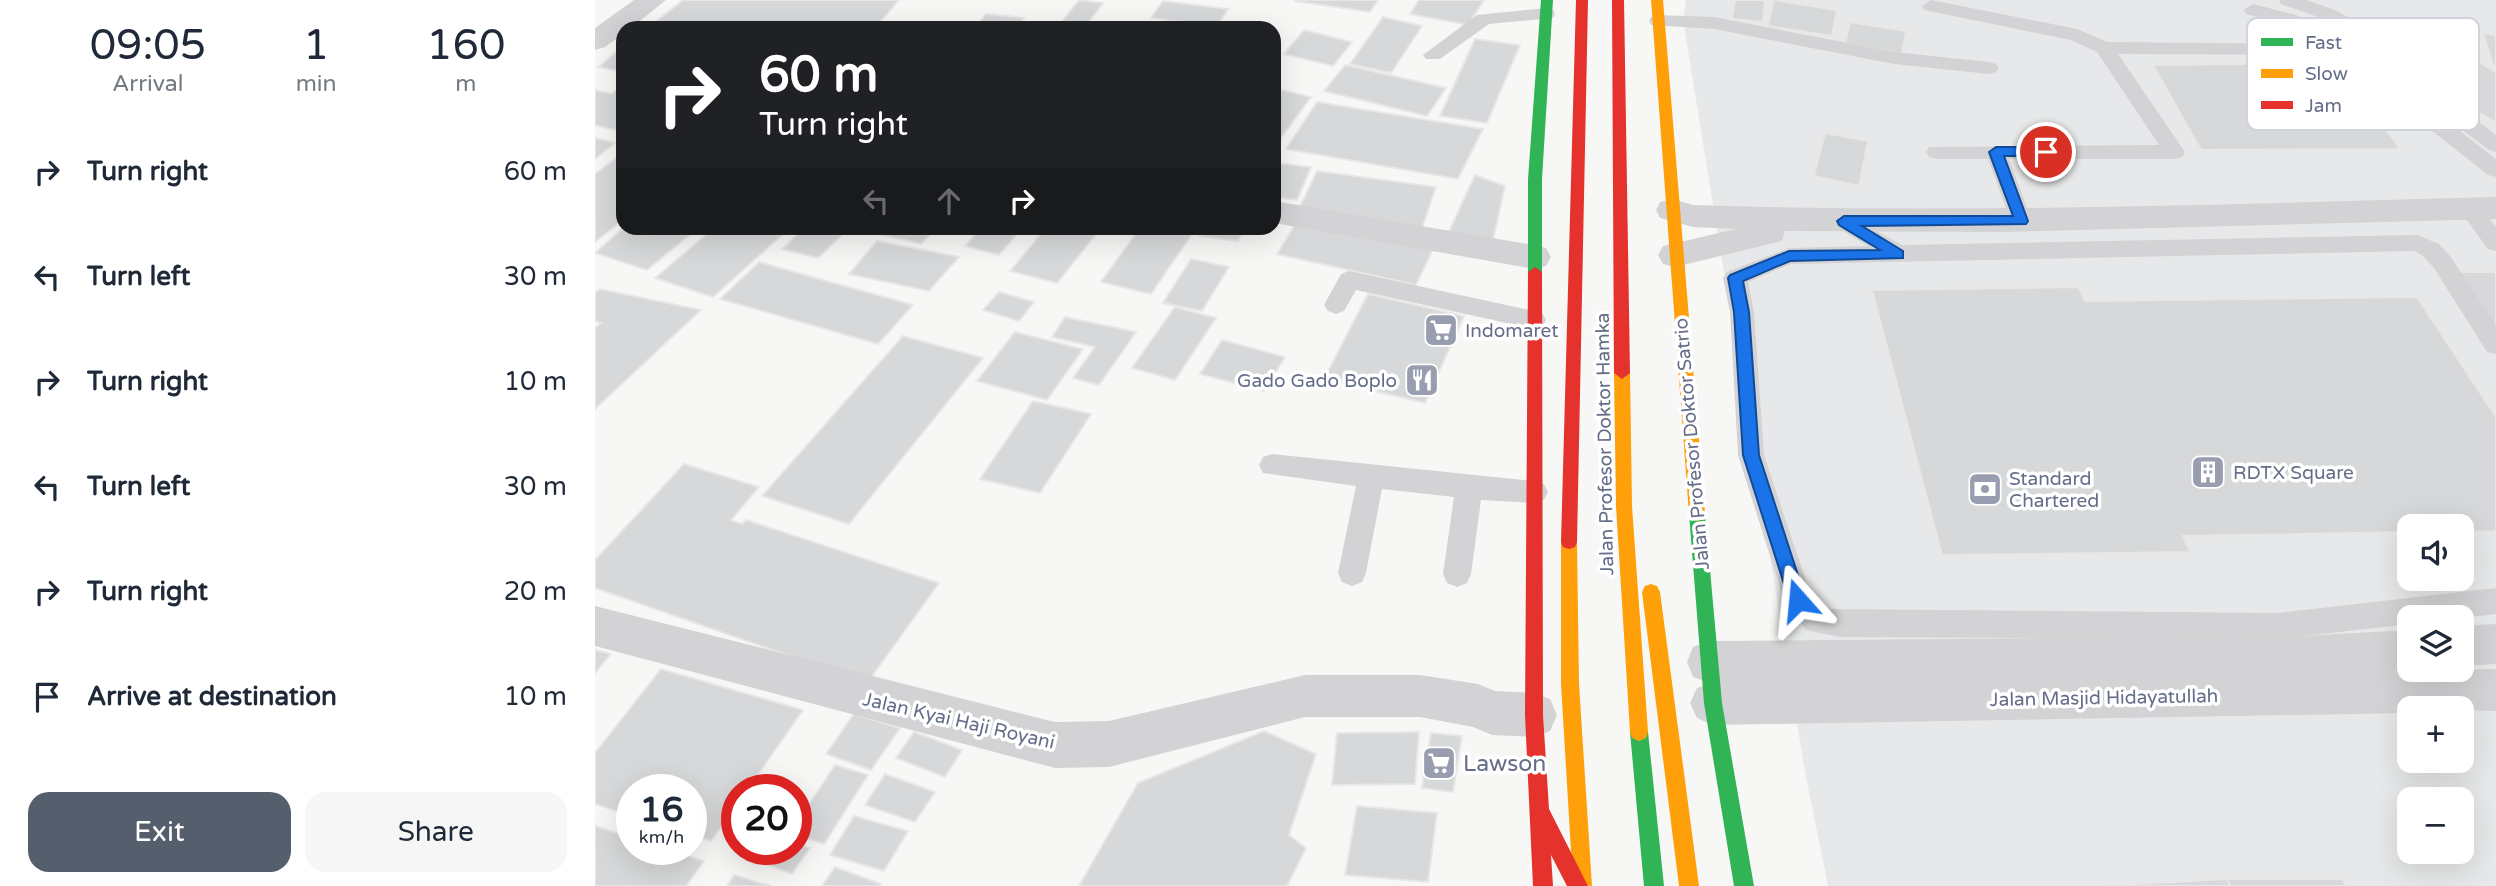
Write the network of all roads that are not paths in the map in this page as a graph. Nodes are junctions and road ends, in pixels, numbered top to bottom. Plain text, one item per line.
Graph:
1 (652, 0) edge
2 (1582, 0) edge
3 (1618, 0) edge
4 (1657, 0) edge
5 (2288, 0) edge
6 (1931, 6) dead end
7 (1547, 7) edge
8 (1505, 9) edge
9 (2253, 9) dead end
10 (2285, 18) edge
11 (2335, 18) edge
12 (623, 21) edge
13 (1658, 21) junction
14 (616, 26) edge
15 (595, 41) edge
16 (2104, 48) junction
17 (2247, 49) edge
18 (1433, 55) dead end
19 (1989, 68) dead end
20 (2445, 130) edge
21 (2476, 130) edge
22 (2496, 145) edge
23 (1937, 152) dead end
24 (1996, 152) junction
25 (2496, 170) edge
26 (1535, 179) junction
27 (2483, 208) edge
28 (1672, 211) junction
29 (2380, 212) junction
30 (1281, 213) edge
31 (2266, 215) junction
32 (1835, 221) junction
33 (2021, 221) junction
34 (2399, 242) junction
35 (2496, 243) edge
36 (2285, 245) junction
37 (1547, 250) junction
38 (2015, 253) joint
39 (1898, 254) junction
40 (1675, 255) junction
41 (1336, 305) dead end
42 (1534, 320) junction
43 (2496, 345) edge
44 (1588, 367) dead end
45 (1607, 434) dead end
46 (1272, 465) dead end
47 (1371, 476) junction
48 (1469, 486) junction
49 (1534, 492) junction
50 (1352, 573) dead end
51 (1457, 574) dead end
52 (2496, 601) edge
53 (595, 626) edge
54 (2475, 646) edge
55 (2397, 651) edge
56 (1711, 682) junction
57 (2494, 690) edge
58 (1534, 715) junction
59 (1539, 811) junction
60 (1543, 886) edge
61 (1581, 886) edge
62 (1654, 886) edge
63 (1689, 886) edge
64 (1744, 886) edge

1 - 12 street
2 - 61 main road, Jalan Profesor Doktor Hamka
3 - 62 main road, Jalan Profesor Doktor Hamka
4 - 13 main road, Jalan Profesor Doktor Satrio
5 - 11 lane
6 - 16 lane
7 - 8 lane
7 - 26 main road
8 - 18 lane
9 - 10 lane
13 - 19 lane
13 - 28 main road, Jalan Profesor Doktor Satrio
14 - 15 street
16 - 17 lane
16 - 24 lane
20 - 25 lane
21 - 22 lane
23 - 24 lane
24 - 33 lane
26 - 37 main road
26 - 37 main road
27 - 29 street
27 - 35 lane
28 - 32 street
28 - 40 main road, Jalan Profesor Doktor Satrio
29 - 31 street
29 - 34 lane
30 - 37 street
31 - 33 street
31 - 36 lane
32 - 33 street
32 - 39 lane
32 - 40 street
34 - 36 lane
34 - 43 lane
36 - 38 lane
37 - 42 main road
37 - 44 main road
38 - 39 lane
39 - 52 lane
40 - 56 main road, Jalan Profesor Doktor Satrio
41 - 42 lane
42 - 49 main road
45 - 63 main road
46 - 47 lane
47 - 48 lane
47 - 50 lane
48 - 49 lane
48 - 51 lane
49 - 58 main road
53 - 58 street, Jalan Kyai Haji Royani
54 - 57 lane
55 - 56 street, Jalan Masjid Hidayatullah
56 - 57 street, Jalan Masjid Hidayatullah
56 - 64 main road, Jalan Profesor Doktor Satrio
58 - 59 main road
59 - 60 main road
59 - 61 main road

